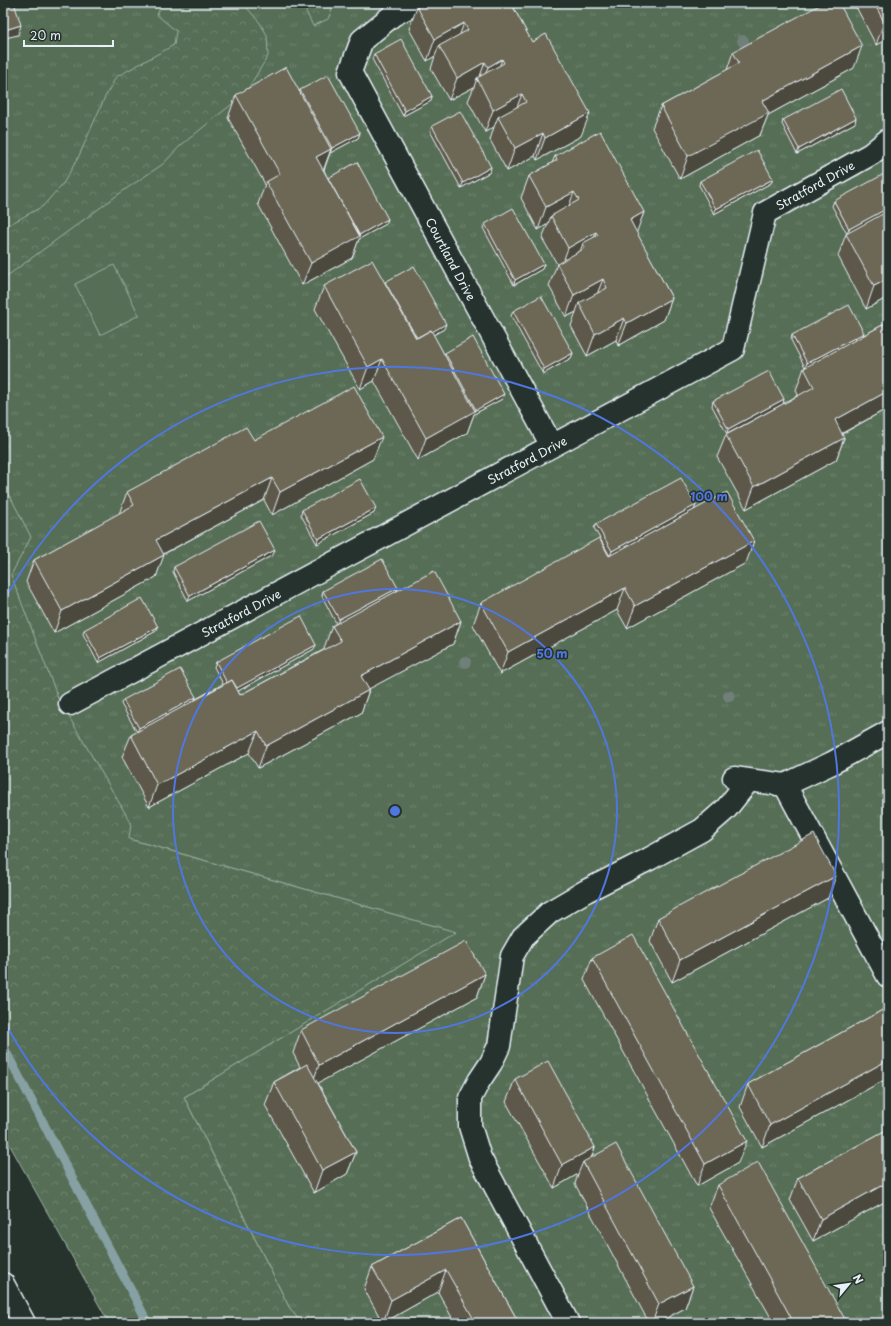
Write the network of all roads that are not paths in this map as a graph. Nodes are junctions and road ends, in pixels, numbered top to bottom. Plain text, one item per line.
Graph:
1 (416, 3) edge
2 (888, 140) edge
3 (552, 446) junction
4 (70, 704) dead end
5 (888, 732) edge
6 (785, 785) junction
7 (888, 976) edge
8 (3, 1284) edge
9 (24, 1323) edge
10 (568, 1323) edge

1 - 3 street, Courtland Drive
2 - 3 street, Stratford Drive
3 - 4 street, Stratford Drive
5 - 6 street
6 - 7 street
6 - 10 street
8 - 9 street

